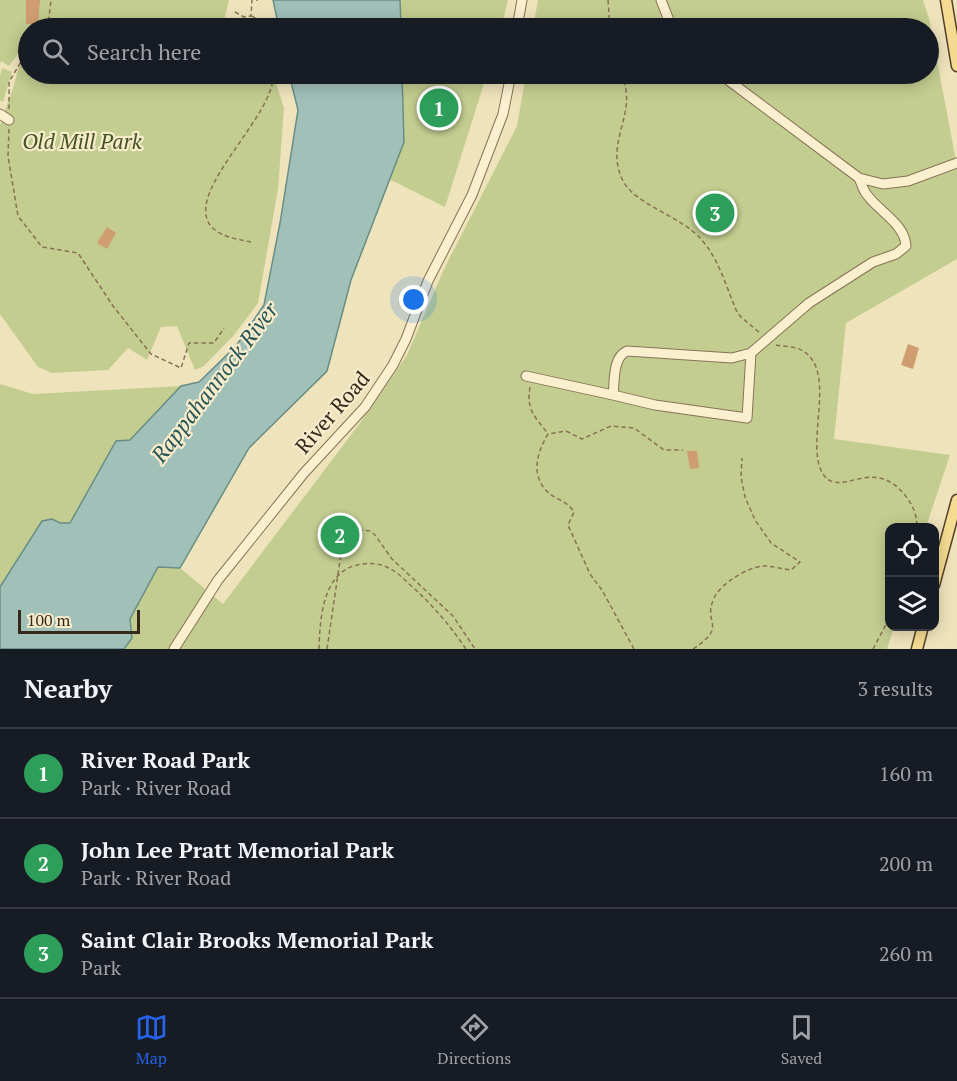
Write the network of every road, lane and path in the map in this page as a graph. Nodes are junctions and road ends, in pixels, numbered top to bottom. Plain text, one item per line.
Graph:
1 (51, 0) edge
2 (252, 0) edge
3 (522, 0) edge
4 (608, 0) edge
5 (661, 0) edge
6 (946, 0) edge
7 (235, 12) dead end
8 (251, 16) junction
9 (49, 18) edge
10 (254, 18) edge
11 (519, 18) edge
12 (609, 18) edge
13 (668, 18) edge
14 (957, 66) edge
15 (18, 67) edge
16 (272, 84) edge
17 (509, 84) edge
18 (625, 84) edge
19 (733, 84) edge
20 (4, 117) edge
21 (957, 163) edge
22 (859, 178) junction
23 (251, 242) dead end
24 (224, 328) dead end
25 (767, 339) junction
26 (751, 353) junction
27 (529, 376) joint
28 (613, 395) junction
29 (548, 434) junction
30 (683, 450) dead end
31 (742, 458) dead end
32 (957, 500) edge
33 (917, 523) edge
34 (338, 574) junction
35 (936, 577) edge
36 (885, 626) edge
37 (922, 631) edge
38 (174, 649) edge
39 (319, 649) edge
40 (327, 649) edge
41 (466, 649) edge
42 (475, 649) edge
43 (634, 649) edge
44 (693, 649) edge
45 (873, 649) edge
46 (917, 649) edge

1 - 9 path
2 - 8 path
3 - 11 street
4 - 12 path
5 - 13 street
6 - 14 main road
7 - 8 path
8 - 10 path
15 - 20 path
16 - 23 path
17 - 38 street, River Road
18 - 25 path
19 - 22 street
20 - 24 path
21 - 22 street
22 - 25 street
25 - 26 street
25 - 33 path
26 - 28 street
26 - 28 street
27 - 28 street
27 - 29 path
29 - 30 path
29 - 43 path
31 - 44 path
32 - 35 main road
34 - 39 path
34 - 40 path
34 - 41 path
34 - 42 path
36 - 45 path
37 - 46 main road

